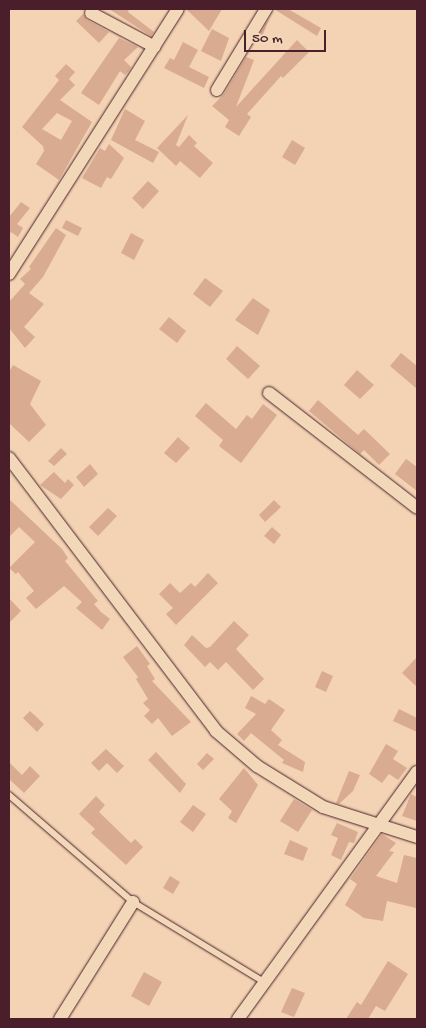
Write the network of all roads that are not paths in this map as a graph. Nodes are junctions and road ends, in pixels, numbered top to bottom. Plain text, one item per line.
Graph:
1 (178, 9) edge
2 (266, 9) edge
3 (91, 13) dead end
4 (155, 47) junction
5 (217, 90) dead end
6 (9, 274) edge
7 (269, 393) dead end
8 (9, 458) edge
9 (417, 508) edge
10 (417, 772) edge
11 (9, 795) edge
12 (380, 825) junction
13 (417, 837) edge
14 (134, 902) junction
15 (264, 982) junction
16 (60, 1019) edge
17 (238, 1019) edge

1 - 4 street
2 - 5 street
3 - 4 street
4 - 6 street
7 - 9 street
8 - 12 street
10 - 12 street
11 - 14 lane
12 - 13 street
12 - 15 street
14 - 15 lane
14 - 16 street
15 - 17 street

